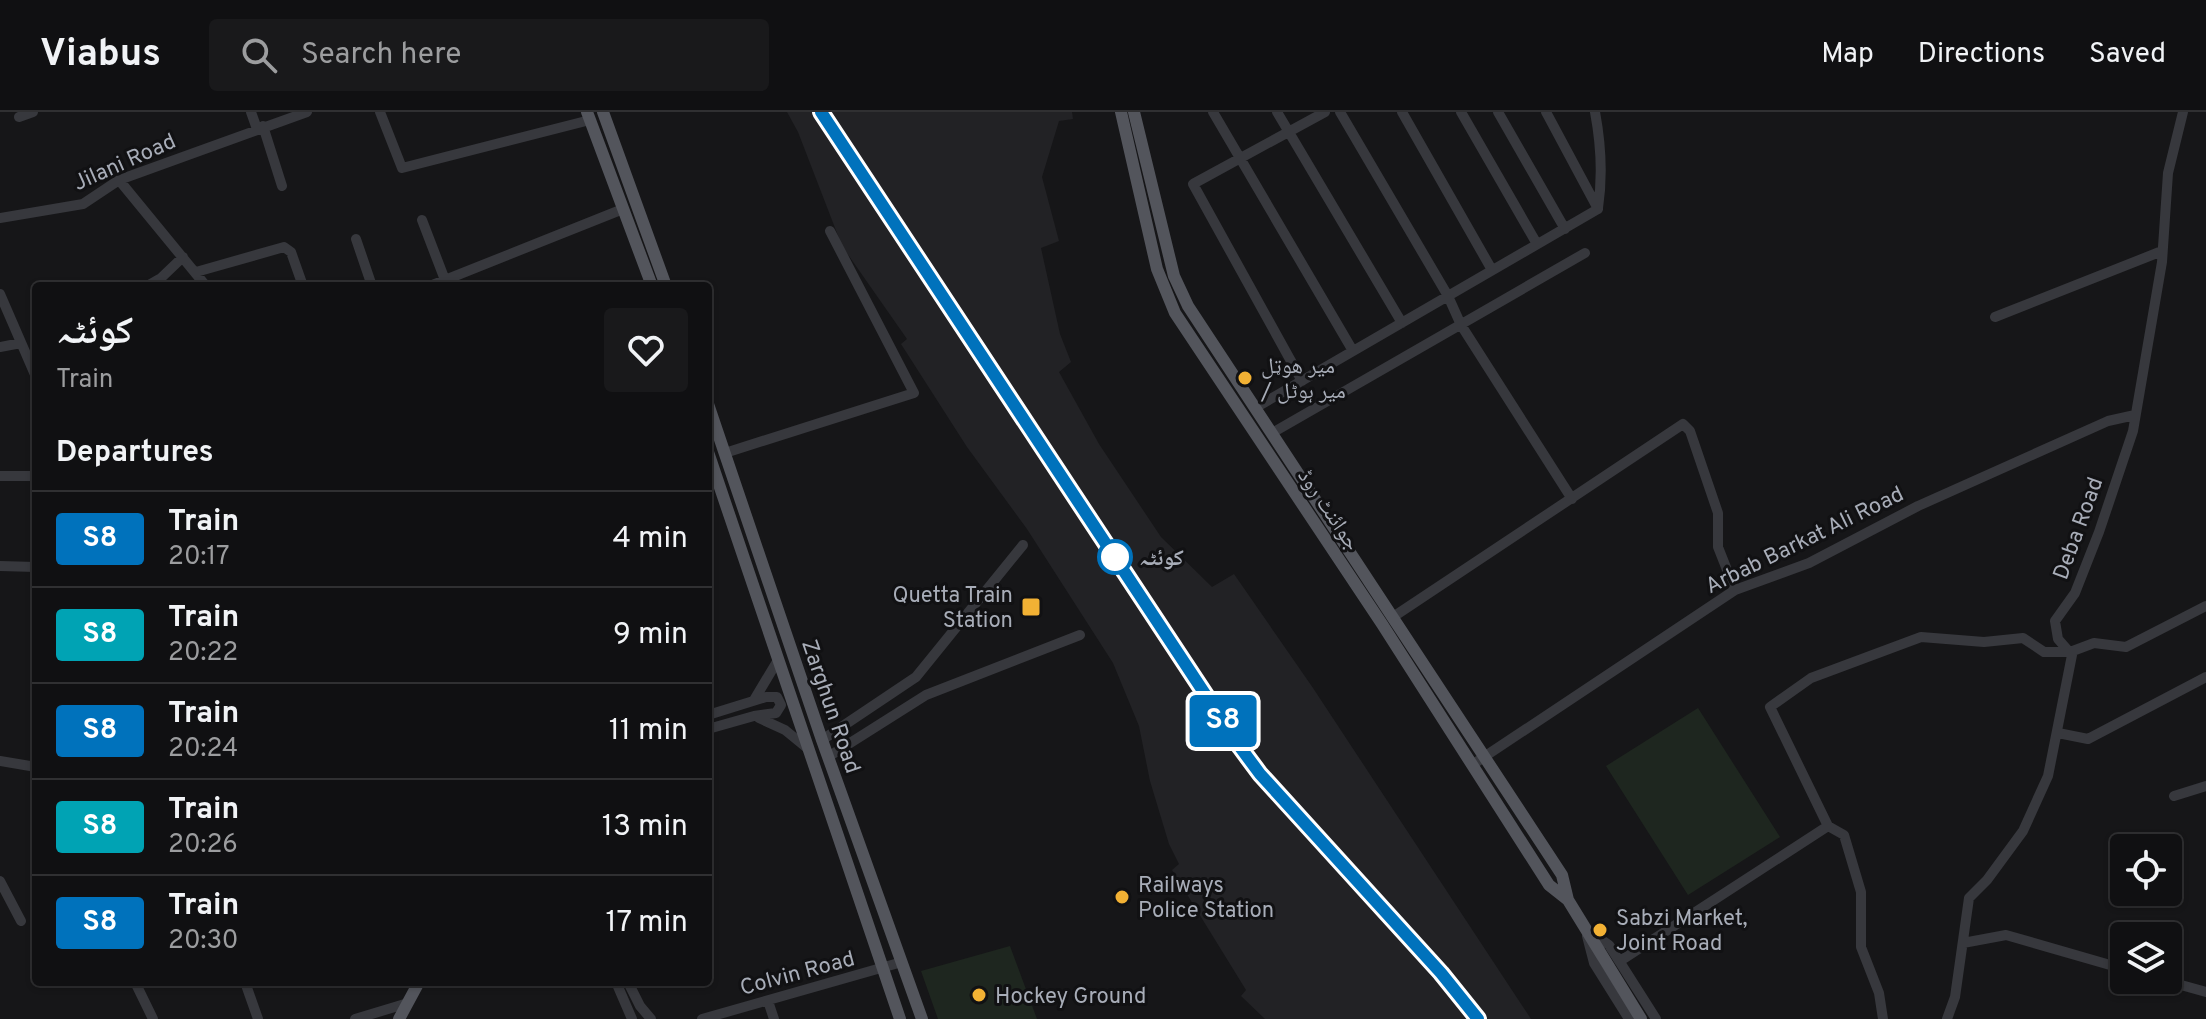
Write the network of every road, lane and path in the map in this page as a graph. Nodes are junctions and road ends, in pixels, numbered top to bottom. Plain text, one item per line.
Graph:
1 (33, 112) edge
2 (251, 112) edge
3 (307, 112) edge
4 (380, 112) edge
5 (603, 112) edge
6 (1121, 112) edge
7 (1134, 112) edge
8 (1213, 112) edge
9 (1277, 112) edge
10 (1325, 112) edge
11 (1340, 112) edge
12 (1402, 112) edge
13 (1461, 112) edge
14 (1498, 112) edge
15 (1546, 112) edge
16 (1595, 112) edge
17 (2183, 112) edge
18 (588, 116) edge
19 (19, 117) dead end
20 (260, 128) junction
21 (1289, 132) junction
22 (1240, 160) junction
23 (119, 180) junction
24 (282, 186) dead end
25 (623, 209) junction
26 (1598, 209) junction
27 (0, 218) edge
28 (422, 220) dead end
29 (1565, 229) junction
30 (830, 231) dead end
31 (356, 239) dead end
32 (1537, 244) junction
33 (2162, 251) junction
34 (1585, 253) dead end
35 (183, 257) junction
36 (1492, 270) junction
37 (196, 272) junction
38 (445, 280) junction
39 (155, 282) edge
40 (203, 282) edge
41 (302, 282) edge
42 (371, 282) edge
43 (440, 282) edge
44 (649, 282) edge
45 (665, 282) edge
46 (0, 294) edge
47 (1448, 296) junction
48 (1995, 317) dead end
49 (1402, 323) junction
50 (1461, 325) junction
51 (0, 347) edge
52 (27, 347) edge
53 (1353, 351) junction
54 (1302, 381) junction
55 (1255, 408) junction
56 (2135, 415) junction
57 (712, 416) edge
58 (1272, 433) junction
59 (725, 453) junction
60 (712, 464) edge
61 (0, 476) edge
62 (32, 476) edge
63 (1572, 499) junction
64 (1023, 545) dead end
65 (0, 566) edge
66 (32, 567) edge
67 (1735, 590) junction
68 (2206, 606) edge
69 (1393, 617) junction
70 (1080, 635) dead end
71 (2070, 652) junction
72 (778, 660) junction
73 (2206, 677) edge
74 (754, 700) junction
75 (712, 714) edge
76 (754, 716) junction
77 (712, 728) edge
78 (2058, 733) junction
79 (822, 740) junction
80 (807, 748) junction
81 (828, 757) junction
82 (1486, 757) junction
83 (0, 761) edge
84 (1472, 765) junction
85 (32, 766) edge
86 (2206, 786) edge
87 (2174, 796) dead end
88 (1828, 826) junction
89 (0, 881) edge
90 (1568, 900) junction
91 (21, 921) dead end
92 (1584, 927) junction
93 (1963, 943) junction
94 (1620, 961) junction
95 (902, 962) junction
96 (2110, 965) edge
97 (884, 969) junction
98 (2182, 985) edge
99 (137, 986) edge
100 (246, 986) edge
101 (417, 986) edge
102 (618, 986) edge
103 (630, 986) edge
104 (2206, 992) edge
105 (768, 1001) junction
106 (408, 1003) junction
107 (153, 1019) edge
108 (258, 1019) edge
109 (355, 1019) edge
110 (399, 1019) edge
111 (632, 1019) edge
112 (650, 1019) edge
113 (705, 1019) edge
114 (774, 1019) edge
115 (900, 1019) edge
116 (922, 1019) edge
117 (1629, 1019) edge
118 (1641, 1019) edge
119 (1656, 1019) edge
120 (1883, 1019) edge
121 (1947, 1019) edge

1 - 19 street
2 - 20 street
3 - 20 street, Jilani Road
4 - 18 street
5 - 45 main road
6 - 84 main road, جوائنٹ روڈ
7 - 55 main road, جوائنٹ روڈ
8 - 22 street
9 - 21 street
10 - 21 street
11 - 47 street
12 - 36 street
13 - 32 street
14 - 29 street
15 - 26 street
16 - 26 street
17 - 33 street, Deba Road
18 - 25 main road
20 - 23 street, Jilani Road
20 - 24 street
21 - 22 street
21 - 49 street
22 - 53 street
22 - 54 street
23 - 27 street, Jilani Road
23 - 35 street
25 - 38 street
25 - 44 main road
26 - 29 street
28 - 38 street
29 - 32 street
30 - 59 street
31 - 42 street
32 - 36 street
33 - 48 street
33 - 56 street, Deba Road
34 - 50 street
35 - 37 street
35 - 39 street
36 - 47 street
37 - 40 street
37 - 41 street
38 - 43 street
46 - 52 street
47 - 49 street
47 - 50 street
49 - 53 street
50 - 58 street
50 - 63 street
51 - 52 street
53 - 54 street
54 - 55 street
55 - 58 main road, جوائنٹ روڈ
56 - 67 street, Arbab Barkat Ali Road
56 - 71 street, Deba Road
57 - 59 main road, Zarghun Road
58 - 69 main road, جوائنٹ روڈ
59 - 79 main road, Zarghun Road
60 - 72 main road, Zarghun Road
61 - 62 street
63 - 67 street
63 - 69 street
64 - 79 street
65 - 66 street
67 - 82 street, Arbab Barkat Ali Road
68 - 71 street
69 - 82 main road, جوائنٹ روڈ
70 - 81 street
71 - 78 street, Deba Road
71 - 88 street
72 - 74 street
72 - 80 main road, Zarghun Road
73 - 78 street
74 - 75 street
74 - 76 street
76 - 77 street
76 - 80 street
78 - 93 street, Deba Road
79 - 81 main road, Zarghun Road
80 - 97 main road, Zarghun Road
81 - 95 main road, Zarghun Road
82 - 84 street, Arbab Barkat Ali Road
82 - 90 main road, جوائنٹ روڈ
83 - 85 street
84 - 90 main road, جوائنٹ روڈ
86 - 87 street
88 - 94 street
88 - 120 street
89 - 91 street
90 - 92 main road, جوائنٹ روڈ
92 - 94 street
92 - 117 street
92 - 118 main road, جوائنٹ روڈ
93 - 96 street
93 - 121 street, Deba Road
94 - 119 street
95 - 97 street, Colvin Road
95 - 116 main road, Zarghun Road
97 - 105 street, Colvin Road
97 - 115 main road, Zarghun Road
98 - 104 street
99 - 107 street
100 - 108 street
101 - 106 main road
102 - 111 street
103 - 112 street
105 - 113 street, Colvin Road
105 - 114 street
106 - 109 street
106 - 110 main road

